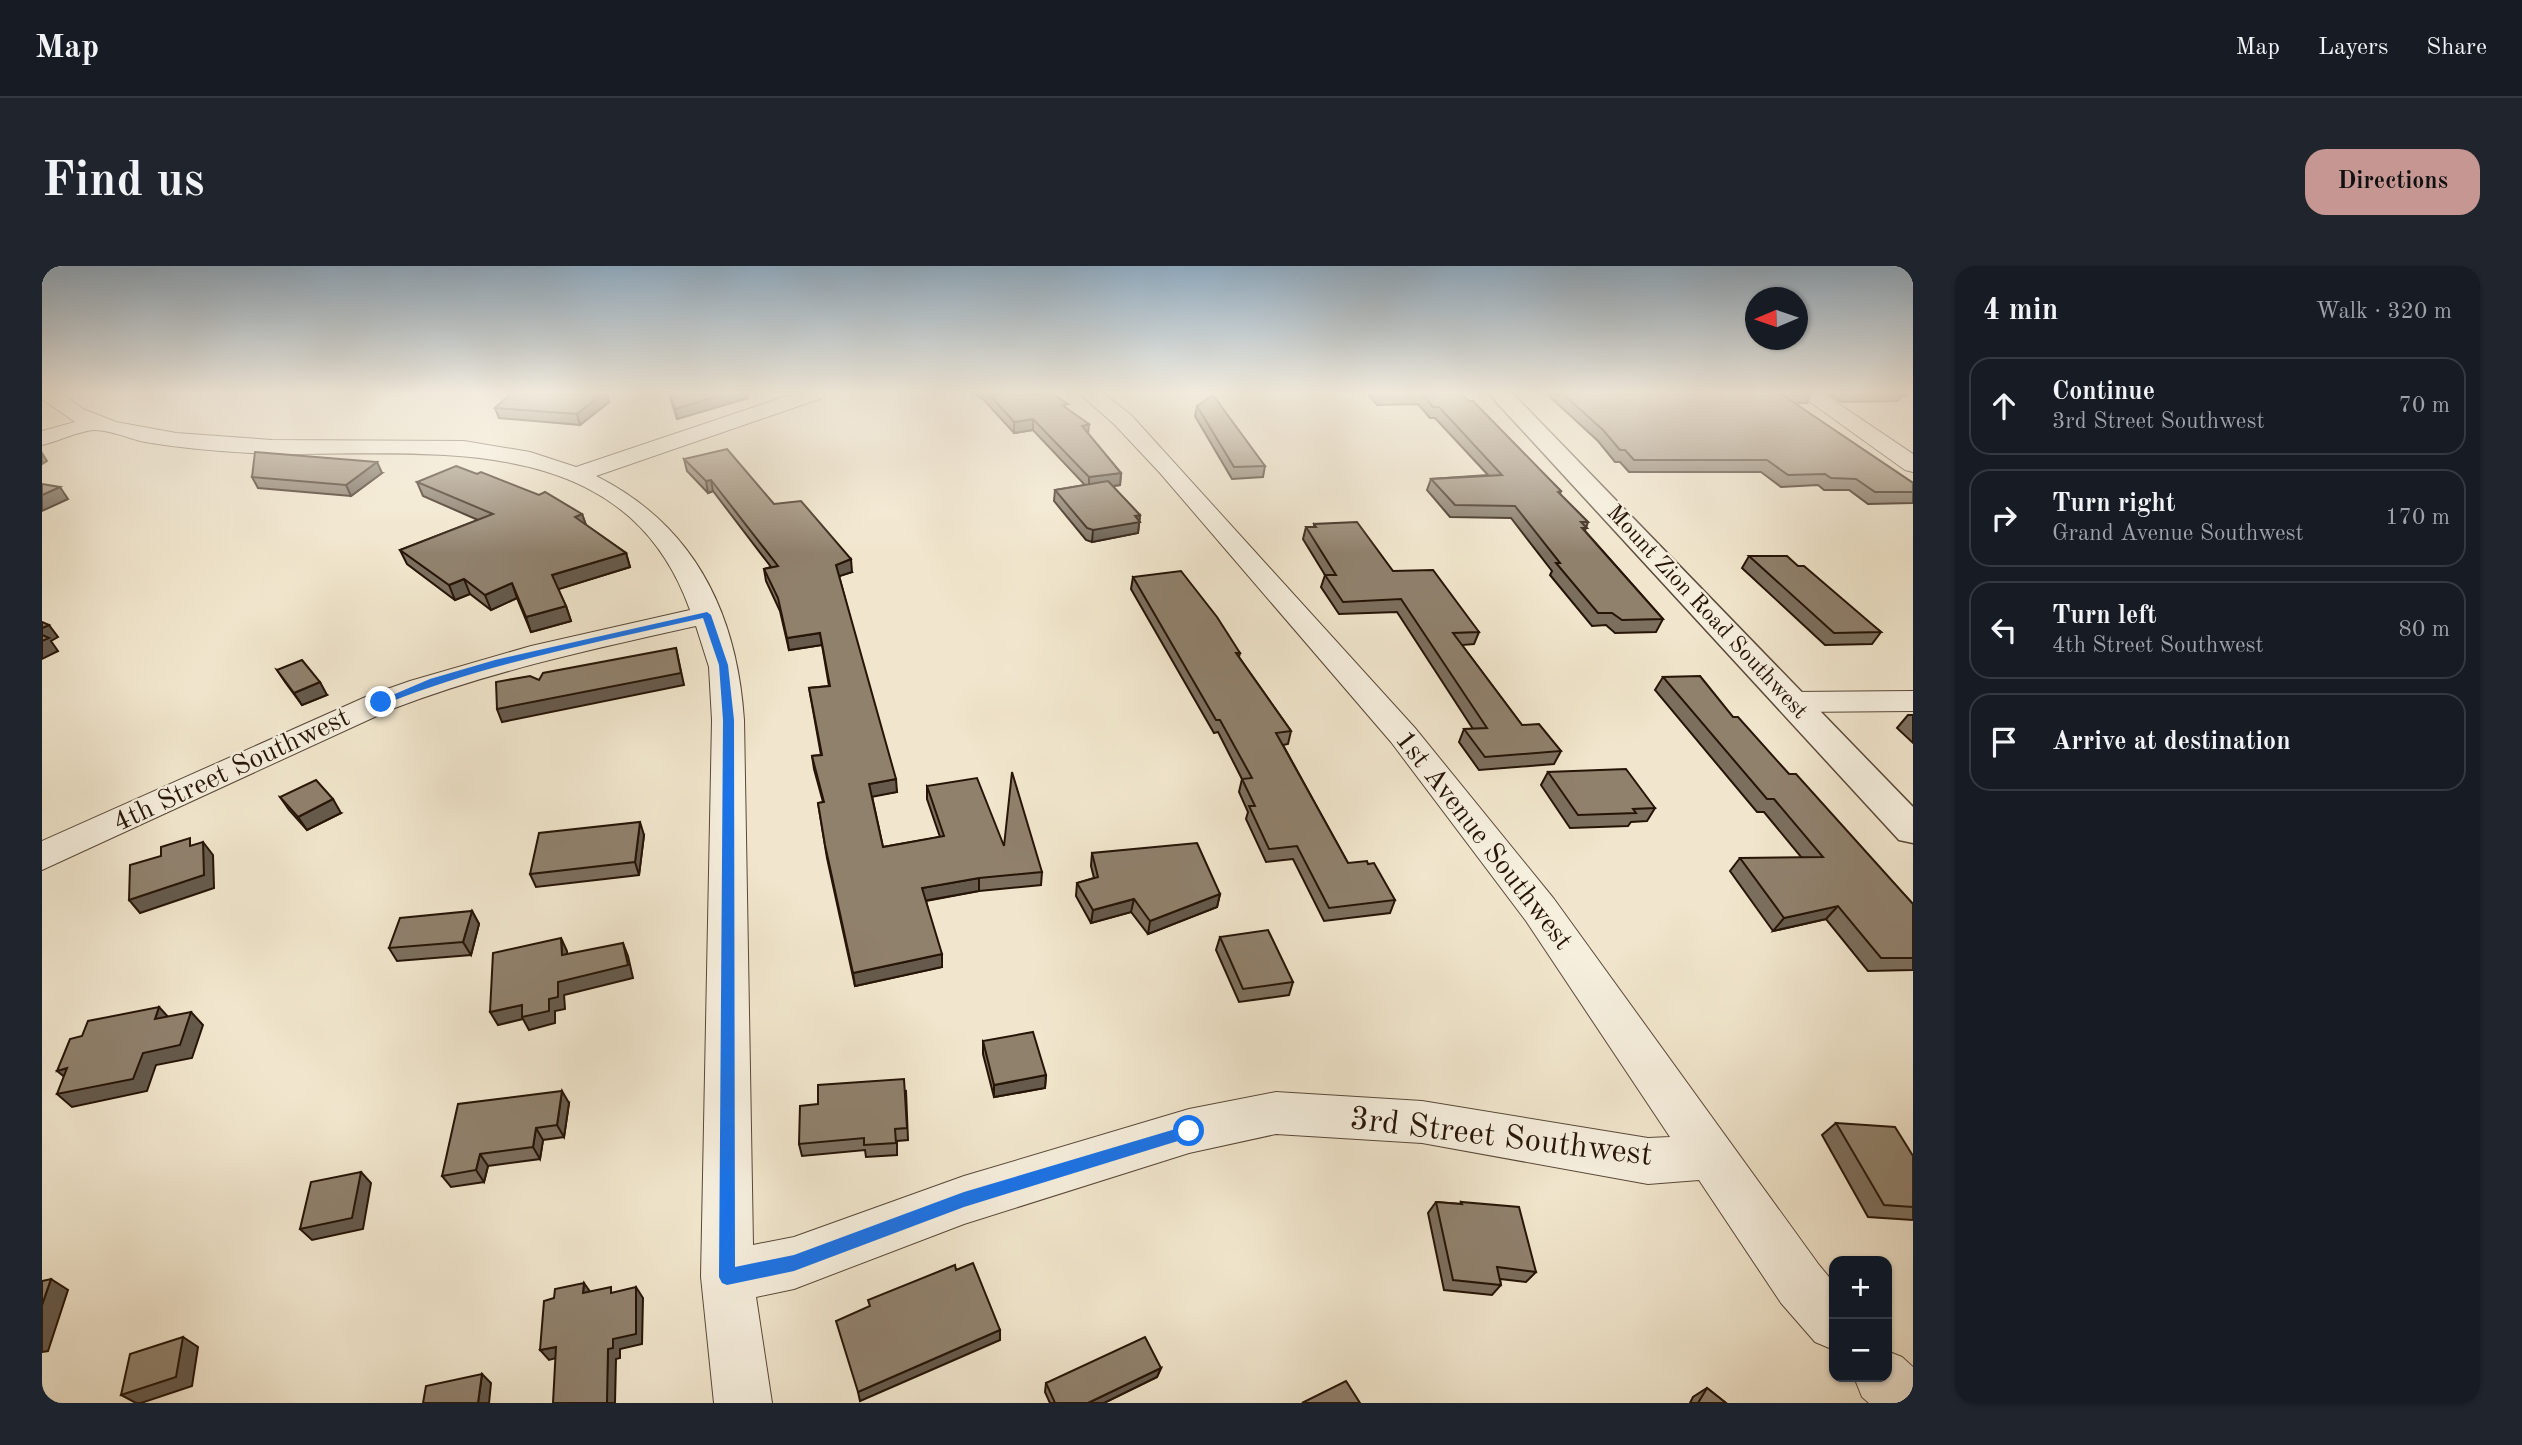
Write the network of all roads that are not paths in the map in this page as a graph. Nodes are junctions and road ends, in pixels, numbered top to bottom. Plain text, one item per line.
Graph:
1 (314, 447) edge
2 (658, 447) edge
3 (1148, 447) edge
4 (1550, 447) edge
5 (1887, 447) edge
6 (1913, 465) edge
7 (575, 475) junction
8 (707, 615) junction
9 (1913, 701) edge
10 (1792, 702) junction
11 (1913, 830) edge
12 (42, 856) edge
13 (1712, 1156) junction
14 (727, 1277) junction
15 (1831, 1319) edge
16 (1888, 1382) edge
17 (743, 1403) edge
18 (1911, 1403) edge

1 - 7 street
2 - 7 street
3 - 13 street, 1st Avenue Southwest
4 - 10 street, Mount Zion Road Southwest
5 - 6 street
7 - 8 street
8 - 12 street, 4th Street Southwest
8 - 14 street
9 - 10 street
10 - 11 street, Mount Zion Road Southwest
13 - 14 street, 3rd Street Southwest
13 - 15 street, 1st Avenue Southwest
14 - 17 street
16 - 18 street

